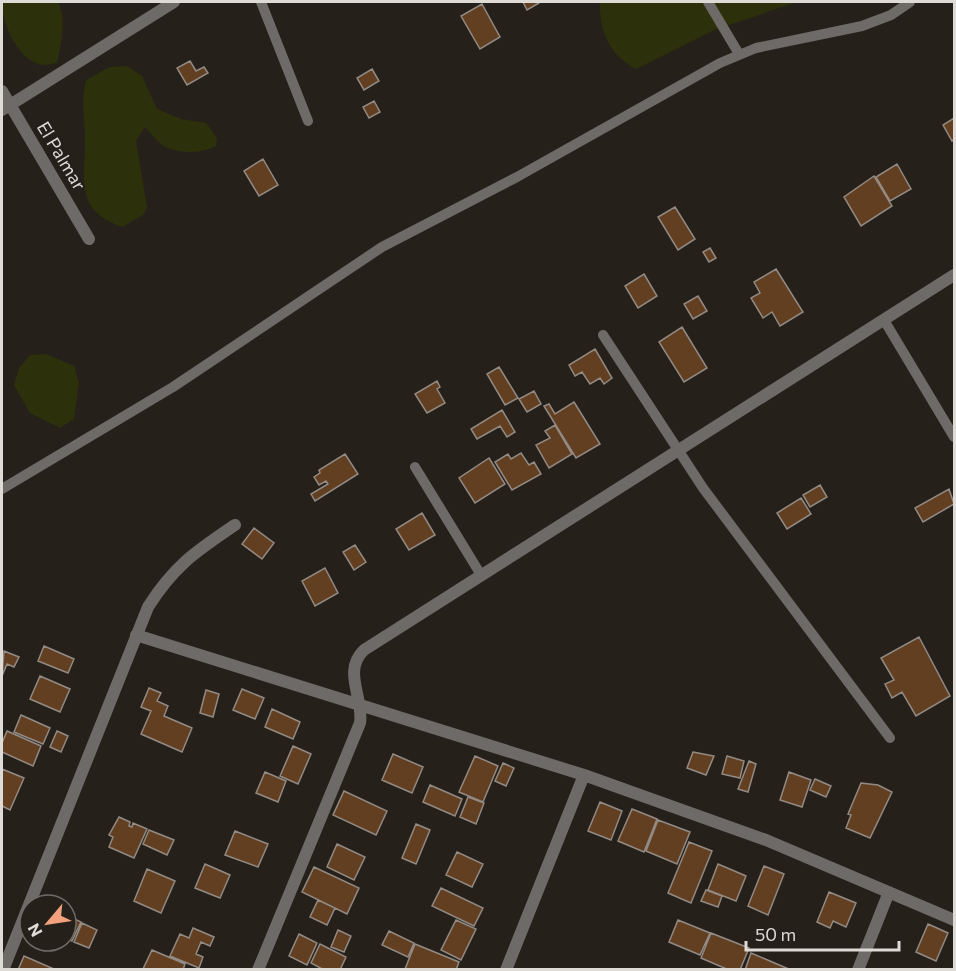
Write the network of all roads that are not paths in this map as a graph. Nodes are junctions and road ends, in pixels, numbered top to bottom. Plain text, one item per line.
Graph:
1 (174, 2) edge
2 (261, 2) edge
3 (708, 2) edge
4 (910, 2) edge
5 (739, 54) junction
6 (2, 91) edge
7 (6, 108) edge
8 (308, 121) dead end
9 (89, 239) dead end
10 (954, 275) edge
11 (884, 320) junction
12 (603, 335) dead end
13 (954, 437) edge
14 (678, 450) junction
15 (415, 466) dead end
16 (2, 489) edge
17 (235, 525) dead end
18 (481, 576) junction
19 (136, 635) junction
20 (359, 703) junction
21 (890, 738) dead end
22 (584, 775) junction
23 (889, 892) junction
24 (954, 920) edge
25 (3, 969) edge
26 (258, 969) edge
27 (506, 969) edge
28 (858, 969) edge

1 - 7 street
2 - 8 lane
3 - 5 lane
4 - 5 lane
5 - 16 lane
6 - 7 street, El Palmar
7 - 9 street, El Palmar
10 - 11 street
11 - 13 lane
11 - 14 street
12 - 14 lane
14 - 18 street
14 - 21 lane
15 - 18 lane
17 - 19 street
18 - 20 street
19 - 20 street
19 - 25 street
20 - 22 street
20 - 26 street
22 - 23 street
22 - 27 street
23 - 24 street
23 - 28 street

